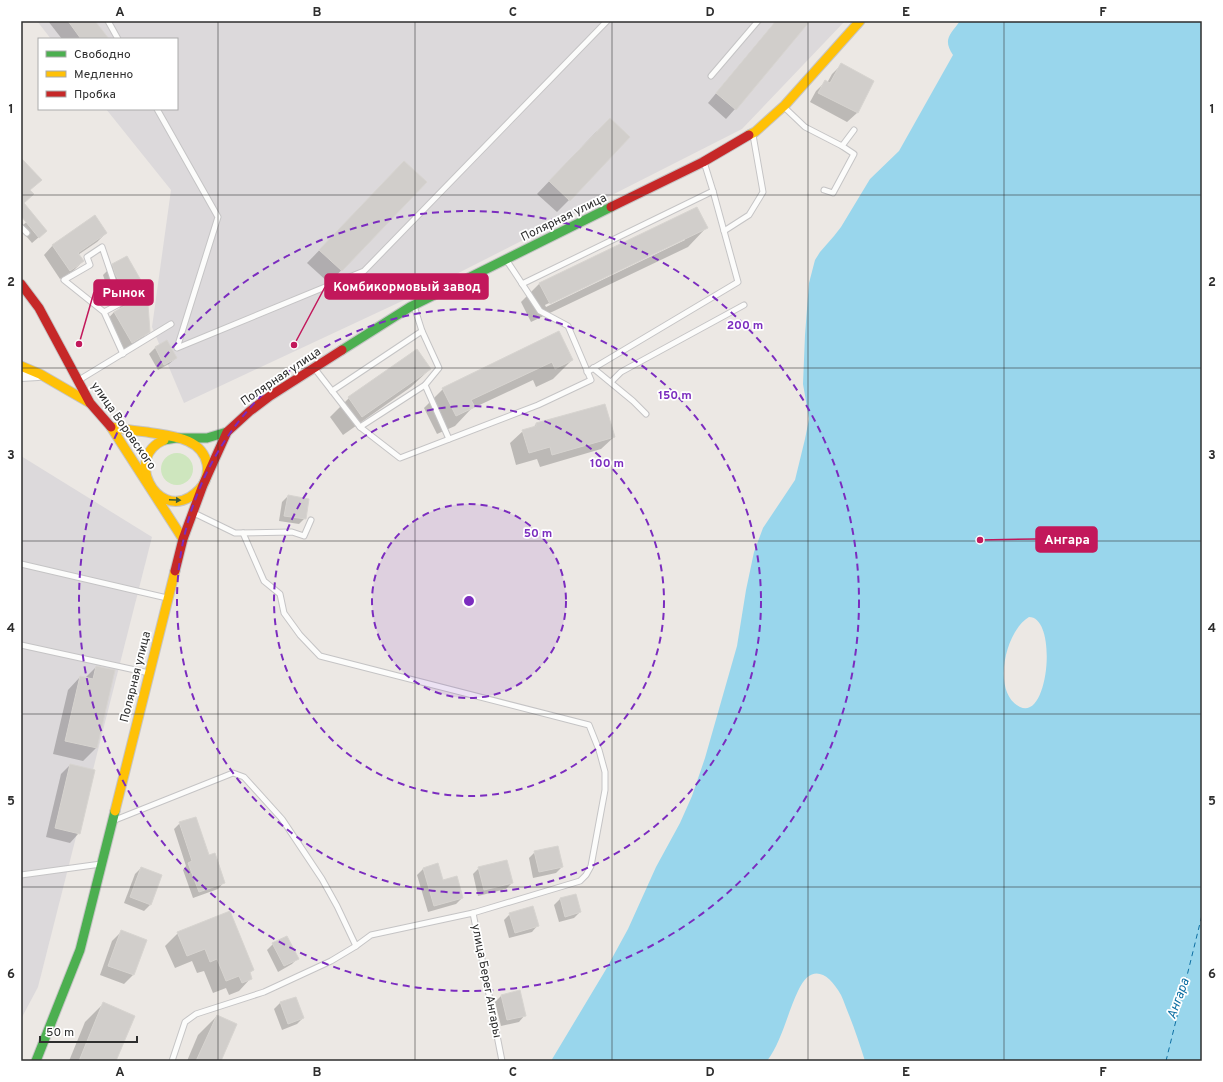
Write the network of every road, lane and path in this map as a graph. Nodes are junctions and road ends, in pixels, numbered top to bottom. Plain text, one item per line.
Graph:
1 (108, 21) edge
2 (607, 21) edge
3 (758, 21) edge
4 (860, 21) edge
5 (117, 38) edge
6 (711, 76) dead end
7 (783, 106) junction
8 (158, 110) edge
9 (854, 130) dead end
10 (752, 133) junction
11 (842, 146) junction
12 (703, 162) junction
13 (824, 190) dead end
14 (713, 191) junction
15 (21, 227) edge
16 (724, 231) junction
17 (27, 233) dead end
18 (506, 260) junction
19 (21, 284) edge
20 (522, 284) junction
21 (414, 305) junction
22 (744, 306) dead end
23 (104, 312) junction
24 (172, 324) dead end
25 (422, 331) junction
26 (123, 354) junction
27 (21, 366) edge
28 (314, 368) junction
29 (593, 368) junction
30 (587, 372) junction
31 (40, 374) junction
32 (21, 376) edge
33 (78, 380) junction
34 (611, 382) junction
35 (425, 385) junction
36 (332, 391) junction
37 (90, 403) junction
38 (646, 414) dead end
39 (111, 427) junction
40 (360, 427) junction
41 (227, 432) junction
42 (179, 437) junction
43 (449, 439) junction
44 (148, 484) junction
45 (203, 485) junction
46 (193, 512) junction
47 (311, 520) dead end
48 (242, 533) junction
49 (183, 539) junction
50 (21, 564) edge
51 (168, 598) junction
52 (21, 645) edge
53 (150, 673) junction
54 (113, 821) junction
55 (102, 864) junction
56 (21, 875) edge
57 (473, 913) junction
58 (356, 946) junction
59 (36, 1061) edge
60 (172, 1061) edge
61 (502, 1061) edge

1 - 5 lane
2 - 8 lane
3 - 6 lane
4 - 7 main road, Полярная улица
7 - 10 main road, Полярная улица
7 - 11 lane
9 - 11 lane
10 - 12 main road, Полярная улица
10 - 16 lane
11 - 13 lane
12 - 14 lane
12 - 18 main road, Полярная улица
14 - 16 lane
14 - 20 lane
15 - 17 lane
16 - 29 lane
18 - 20 lane
18 - 21 main road, Полярная улица
19 - 33 main road, улица Воровского
20 - 30 lane
21 - 25 lane
21 - 28 main road, Полярная улица
22 - 34 lane
23 - 23 lane
23 - 26 lane
24 - 26 lane
25 - 35 lane
25 - 36 lane
26 - 33 lane
27 - 31 main road
28 - 36 lane
28 - 41 main road, Полярная улица
29 - 30 lane
29 - 34 lane
30 - 43 lane
31 - 32 street
31 - 37 main road
33 - 37 main road, улица Воровского
34 - 38 lane
35 - 40 lane
35 - 43 lane
36 - 40 lane
37 - 39 main road, улица Воровского
39 - 42 main road
39 - 44 main road, улица Воровского
40 - 43 lane
41 - 42 main road
41 - 45 main road, Полярная улица
42 - 44 main road
42 - 45 main road
44 -> 45 main road
44 - 49 main road, улица Воровского
45 - 46 main road, Полярная улица
46 - 48 lane
46 - 49 main road, Полярная улица
47 - 48 lane
48 - 57 lane
49 - 51 main road, Полярная улица
50 - 51 lane
51 - 53 main road, Полярная улица
52 - 53 lane
53 - 54 main road, Полярная улица
54 - 55 main road, Полярная улица
54 - 58 lane
55 - 56 lane
55 - 59 main road, Полярная улица
57 - 58 lane, улица Берег Ангары
57 - 61 lane, улица Берег Ангары
58 - 60 lane, улица Берег Ангары

